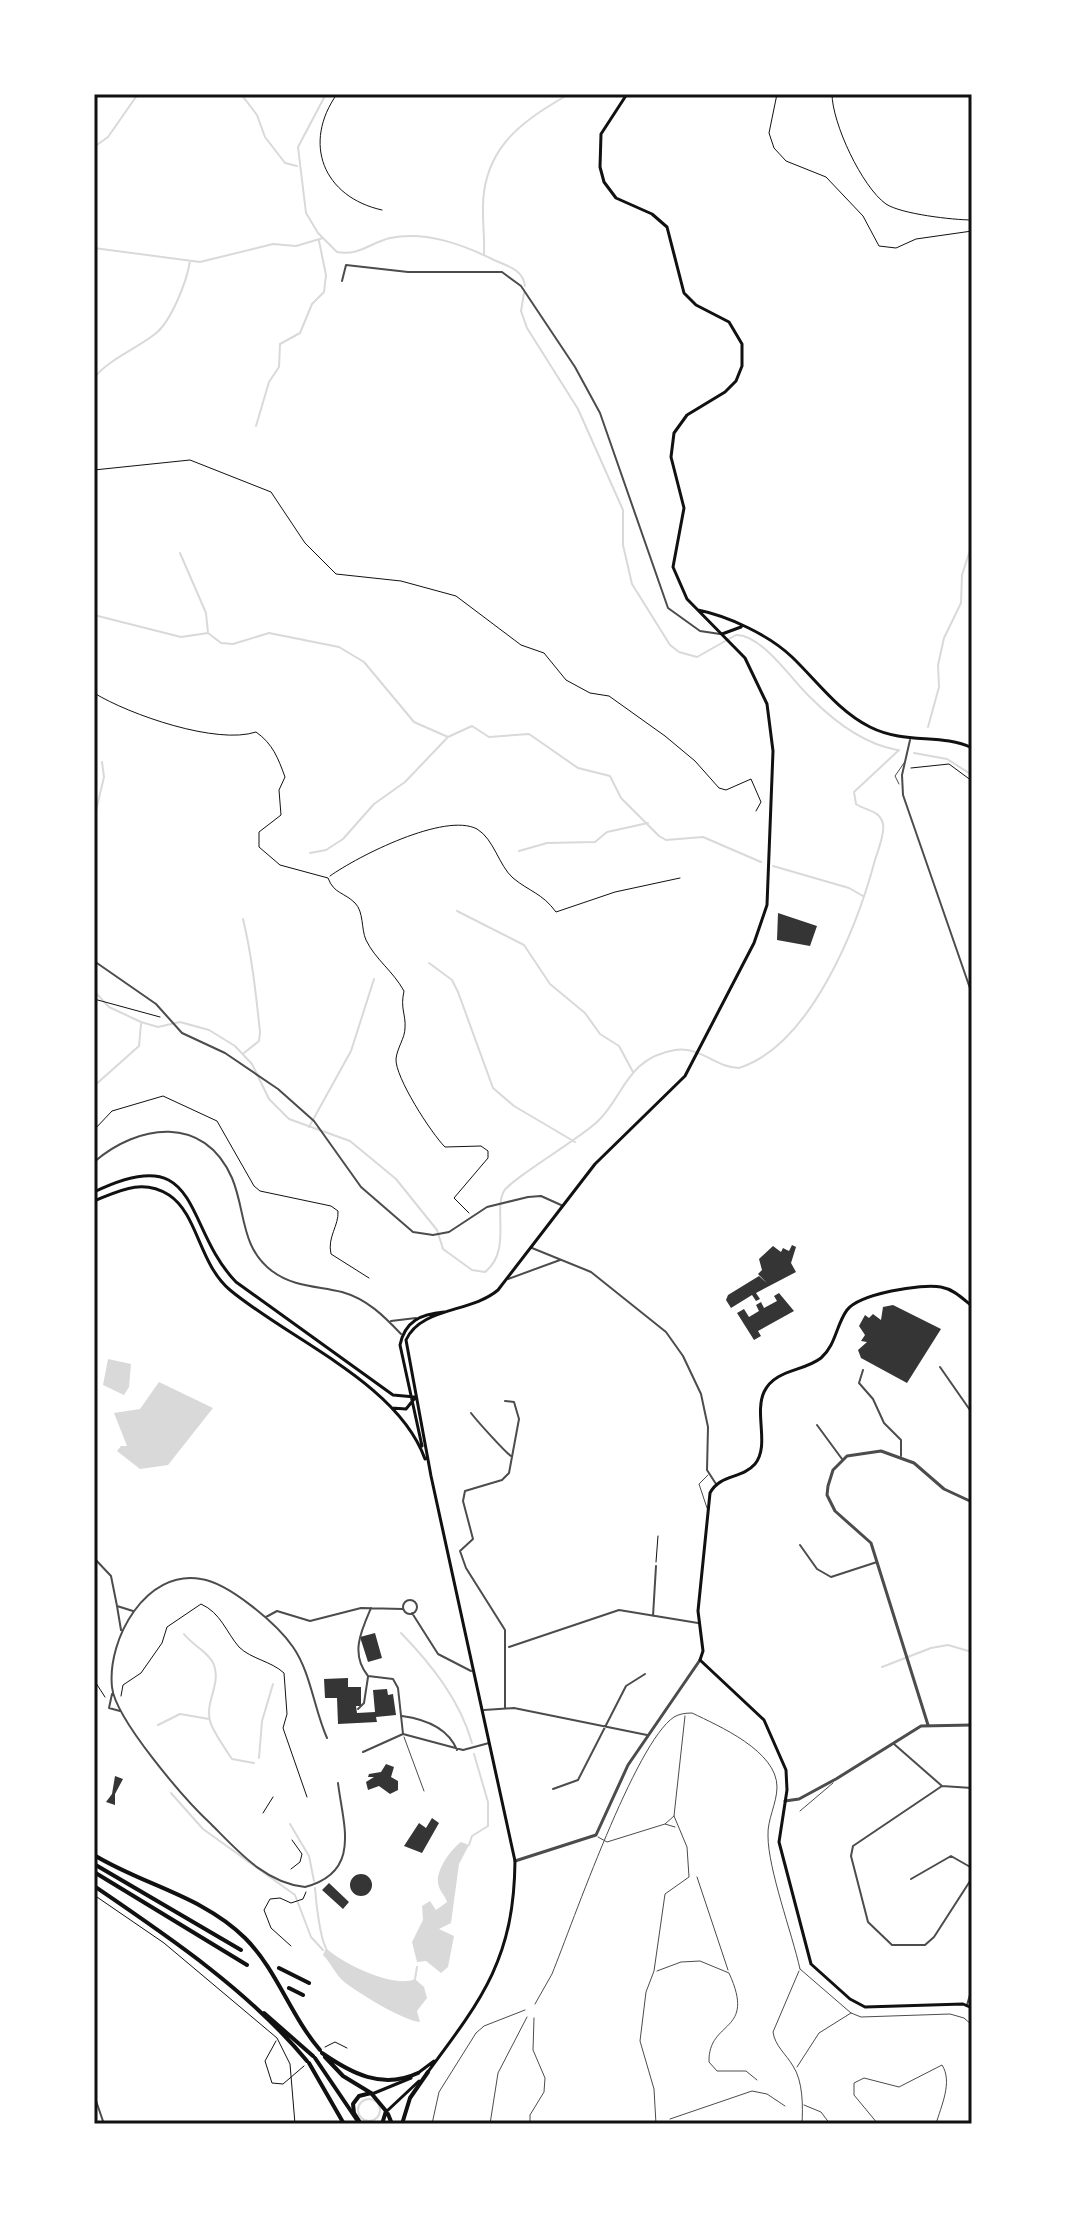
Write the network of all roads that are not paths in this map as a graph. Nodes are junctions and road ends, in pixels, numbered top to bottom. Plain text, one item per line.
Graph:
1 (627, 94) edge
2 (342, 281) dead end
3 (698, 610) junction
4 (742, 627) junction
5 (722, 634) junction
6 (910, 740) junction
7 (972, 748) edge
8 (904, 763) junction
9 (902, 785) junction
10 (94, 961) edge
11 (972, 994) edge
12 (94, 1162) edge
13 (94, 1192) edge
14 (94, 1201) edge
15 (561, 1205) junction
16 (531, 1248) junction
17 (565, 1260) junction
18 (508, 1279) junction
19 (972, 1306) edge
20 (450, 1312) junction
21 (417, 1318) junction
22 (386, 1319) junction
23 (402, 1336) junction
24 (405, 1341) junction
25 (940, 1367) dead end
26 (863, 1370) dead end
27 (409, 1397) junction
28 (415, 1397) junction
29 (384, 1400) junction
30 (505, 1401) dead end
31 (411, 1405) junction
32 (471, 1413) dead end
33 (972, 1413) edge
34 (817, 1425) dead end
35 (512, 1456) junction
36 (901, 1456) junction
37 (425, 1459) junction
38 (842, 1459) junction
39 (708, 1475) junction
40 (431, 1476) junction
41 (716, 1484) junction
42 (972, 1502) edge
43 (708, 1510) junction
44 (800, 1545) dead end
45 (94, 1558) edge
46 (878, 1562) junction
47 (656, 1566) road end
48 (117, 1606) junction
49 (371, 1608) junction
50 (403, 1609) junction
51 (133, 1612) junction
52 (412, 1613) junction
53 (653, 1616) junction
54 (265, 1618) junction
55 (698, 1623) junction
56 (121, 1631) junction
57 (508, 1648) junction
58 (700, 1660) junction
59 (475, 1671) junction
60 (645, 1674) dead end
61 (368, 1676) junction
62 (112, 1691) junction
63 (505, 1708) junction
64 (358, 1709) dead end
65 (484, 1710) junction
66 (121, 1711) junction
67 (686, 1713) junction
68 (400, 1716) junction
69 (604, 1725) junction
70 (928, 1725) junction
71 (972, 1725) edge
72 (403, 1734) junction
73 (647, 1735) junction
74 (327, 1738) dead end
75 (490, 1743) junction
76 (893, 1743) junction
77 (457, 1750) junction
78 (363, 1752) dead end
79 (833, 1780) junction
80 (338, 1783) dead end
81 (942, 1786) junction
82 (972, 1788) edge
83 (553, 1789) dead end
84 (424, 1791) dead end
85 (785, 1801) junction
86 (800, 1811) dead end
87 (674, 1816) junction
88 (665, 1824) junction
89 (677, 1828) junction
90 (596, 1835) junction
91 (607, 1842) junction
92 (94, 1855) edge
93 (515, 1861) junction
94 (94, 1864) edge
95 (691, 1867) junction
96 (972, 1868) edge
97 (94, 1872) edge
98 (689, 1877) junction
99 (697, 1877) junction
100 (972, 1878) edge
101 (911, 1879) dead end
102 (94, 1886) edge
103 (241, 1950) dead end
104 (247, 1965) dead end
105 (279, 1968) dead end
106 (800, 1969) junction
107 (654, 1971) junction
108 (729, 1973) junction
109 (309, 1983) dead end
110 (289, 1988) dead end
111 (972, 1988) edge
112 (303, 1995) dead end
113 (535, 2004) dead end
114 (967, 2005) junction
115 (256, 2008) junction
116 (972, 2008) edge
117 (525, 2010) dead end
118 (851, 2013) junction
119 (527, 2017) dead end
120 (534, 2018) dead end
121 (972, 2025) edge
122 (318, 2054) junction
123 (437, 2059) junction
124 (796, 2069) junction
125 (428, 2072) junction
126 (418, 2073) junction
127 (757, 2080) dead end
128 (371, 2094) junction
129 (94, 2095) edge
130 (803, 2105) junction
131 (785, 2106) dead end
132 (386, 2112) junction
133 (670, 2119) dead end
134 (359, 2122) edge
135 (104, 2124) edge
136 (344, 2124) edge
137 (382, 2124) edge
138 (392, 2124) edge
139 (402, 2124) edge
140 (432, 2124) edge
141 (490, 2124) edge
142 (530, 2124) edge
143 (656, 2124) edge
144 (802, 2124) edge
145 (830, 2124) edge
146 (878, 2124) edge
147 (936, 2124) edge

1 - 3 main road
2 - 5 street
3 - 4 main road
3 - 5 main road
4 - 5 main road
4 - 6 main road
5 - 15 main road
6 - 7 main road
6 - 8 street
8 - 9 street
8 - 9 lane
9 - 11 street
10 - 15 street
12 - 22 street
13 - 27 main road
14 - 29 main road
15 - 16 main road
16 - 17 street
16 - 18 main road
17 - 18 street
17 - 39 street
18 - 20 main road
19 - 41 main road
20 - 21 main road
20 - 24 main road
21 - 22 street
21 - 23 main road
22 - 23 street
23 - 24 main road
23 - 27 main road
24 - 28 main road
25 - 33 street
26 - 36 street
27 - 28 main road
27 - 31 main road
28 - 31 main road
28 - 40 main road
29 - 31 main road
29 - 37 main road
30 - 35 street
31 - 37 main road
32 - 35 street
34 - 38 street
35 - 57 street
36 - 38 street
36 - 42 street
37 - 40 main road
38 - 46 street
39 - 41 street
39 - 43 lane
40 - 59 main road
41 - 43 main road
43 - 55 main road
44 - 46 street
45 - 48 street
46 - 70 street
47 - 53 street
48 - 51 street
48 - 56 street
49 - 50 street
49 - 54 street
49 - 61 street
50 - 52 street
50 - 52 street
51 - 54 street
51 - 56 street
52 - 59 street
53 - 55 street
53 - 57 street
54 - 74 street
55 - 58 main road
56 - 62 street
57 - 63 street
58 - 73 street
58 - 85 main road
59 - 65 main road
60 - 69 street
61 - 64 street
61 - 68 street
62 - 66 street
62 - 66 street
63 - 65 street
63 - 69 street
65 - 75 main road
66 - 80 street
67 - 87 lane
67 - 91 lane
67 - 106 lane
68 - 72 street
68 - 77 street
69 - 73 street
69 - 83 street
70 - 71 street
70 - 76 street
72 - 77 street
72 - 78 street
72 - 84 lane
73 - 90 street
75 - 77 street
75 - 93 main road
76 - 79 street
76 - 81 street
79 - 85 street
79 - 86 lane
81 - 82 street
81 - 100 street
85 - 114 main road
87 - 88 lane
87 - 89 lane
88 - 89 lane
88 - 91 lane
89 - 95 lane
90 - 91 lane
90 - 93 street
91 - 113 lane
92 - 122 highway
93 - 123 main road
94 - 103 highway
95 - 98 lane
95 - 99 lane
96 - 101 street
97 - 104 highway
98 - 99 lane
98 - 107 lane
99 - 108 lane
102 - 115 highway
105 - 109 highway
106 - 118 lane
106 - 124 lane
107 - 108 lane
107 - 143 lane
108 - 127 lane
110 - 112 highway
111 - 114 street
114 - 116 main road
115 - 122 highway
115 - 136 highway
117 - 140 lane
118 - 121 lane
118 - 124 lane
119 - 141 lane
120 - 142 lane
122 - 126 highway
122 - 128 highway
122 - 134 highway
123 - 125 main road
123 - 126 main road
124 - 130 lane
125 - 132 main road
125 - 139 highway
126 - 128 main road
128 - 132 highway
128 - 134 highway
129 - 135 street
130 - 144 lane
130 - 145 lane
131 - 133 lane
132 - 137 highway
132 - 138 highway
146 - 147 lane

